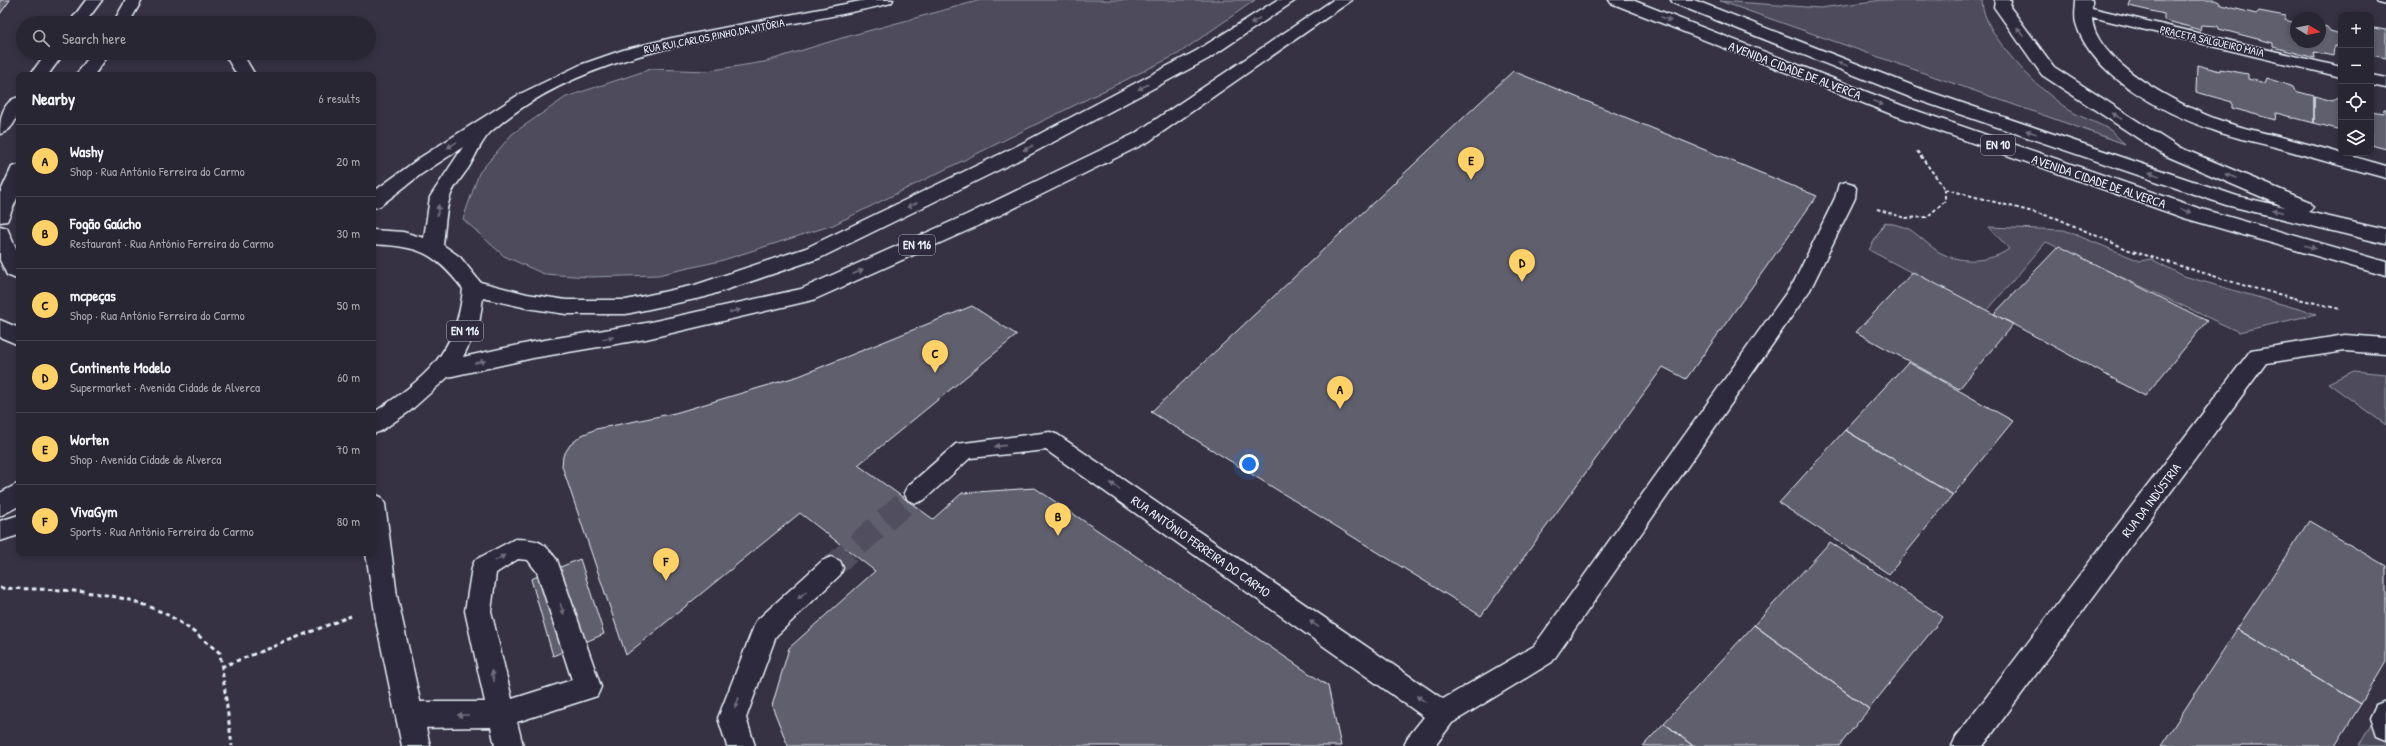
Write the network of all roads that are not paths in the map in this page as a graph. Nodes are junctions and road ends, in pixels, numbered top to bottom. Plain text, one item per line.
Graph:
1 (94, 0) edge
2 (134, 0) edge
3 (885, 0) edge
4 (1288, 0) edge
5 (1344, 0) edge
6 (1617, 0) edge
7 (1679, 0) edge
8 (2003, 0) edge
9 (2083, 5) edge
10 (82, 16) edge
11 (125, 16) edge
12 (50, 60) edge
13 (95, 60) edge
14 (237, 60) edge
15 (2338, 71) edge
16 (41, 72) edge
17 (87, 72) edge
18 (244, 72) edge
19 (2374, 81) edge
20 (2386, 83) edge
21 (16, 106) edge
22 (486, 126) junction
23 (0, 128) edge
24 (2386, 172) edge
25 (1846, 188) road end
26 (15, 190) edge
27 (376, 199) edge
28 (0, 216) edge
29 (2357, 230) junction
30 (0, 233) edge
31 (376, 237) edge
32 (2386, 237) edge
33 (433, 248) junction
34 (2386, 269) edge
35 (16, 271) edge
36 (473, 288) junction
37 (0, 328) edge
38 (16, 336) edge
39 (2386, 346) edge
40 (442, 370) junction
41 (376, 423) edge
42 (916, 493) tunnel mouth
43 (16, 495) edge
44 (0, 506) edge
45 (16, 526) edge
46 (0, 531) edge
47 (376, 556) edge
48 (831, 568) tunnel mouth
49 (410, 714) junction
50 (502, 714) junction
51 (1442, 714) junction
52 (2386, 714) edge
53 (2386, 727) edge
54 (416, 746) edge
55 (509, 746) edge
56 (741, 746) edge
57 (1418, 746) edge
58 (1966, 746) edge

1 - 10 main road
2 - 11 main road
3 - 22 main road, RUA RUI CARLOS PINHO DA VITÓRIA
4 -> 36 main road
40 -> 5 main road, EN 116
6 -> 34 main road, AVENIDA CIDADE DE ALVERCA / EN 10
29 -> 7 main road, AVENIDA CIDADE DE ALVERCA / EN 10
29 -> 8 main road
9 - 15 main road, PRACETA SALGUEIRO MAIA
9 - 24 main road
12 - 16 main road
13 - 17 main road
14 - 18 main road
19 - 20 main road
21 - 23 main road
22 -> 27 main road
33 -> 22 main road
25 - 51 main road
26 - 28 main road
29 - 32 main road, AVENIDA CIDADE DE ALVERCA / EN 10
30 - 35 main road
31 - 33 main road
33 - 36 main road
36 - 40 main road, EN 116
37 - 38 main road
39 - 58 main road, RUA DA INDÚSTRIA
40 - 41 main road, EN 116
51 -> 42 main road, RUA ANTÓNIO FERREIRA DO CARMO
43 - 44 main road
45 - 46 main road
47 - 49 main road
48 -> 56 main road
50 -> 49 main road
49 - 54 main road
50 -> 50 main road
50 - 55 main road
51 - 57 main road
52 - 53 main road

